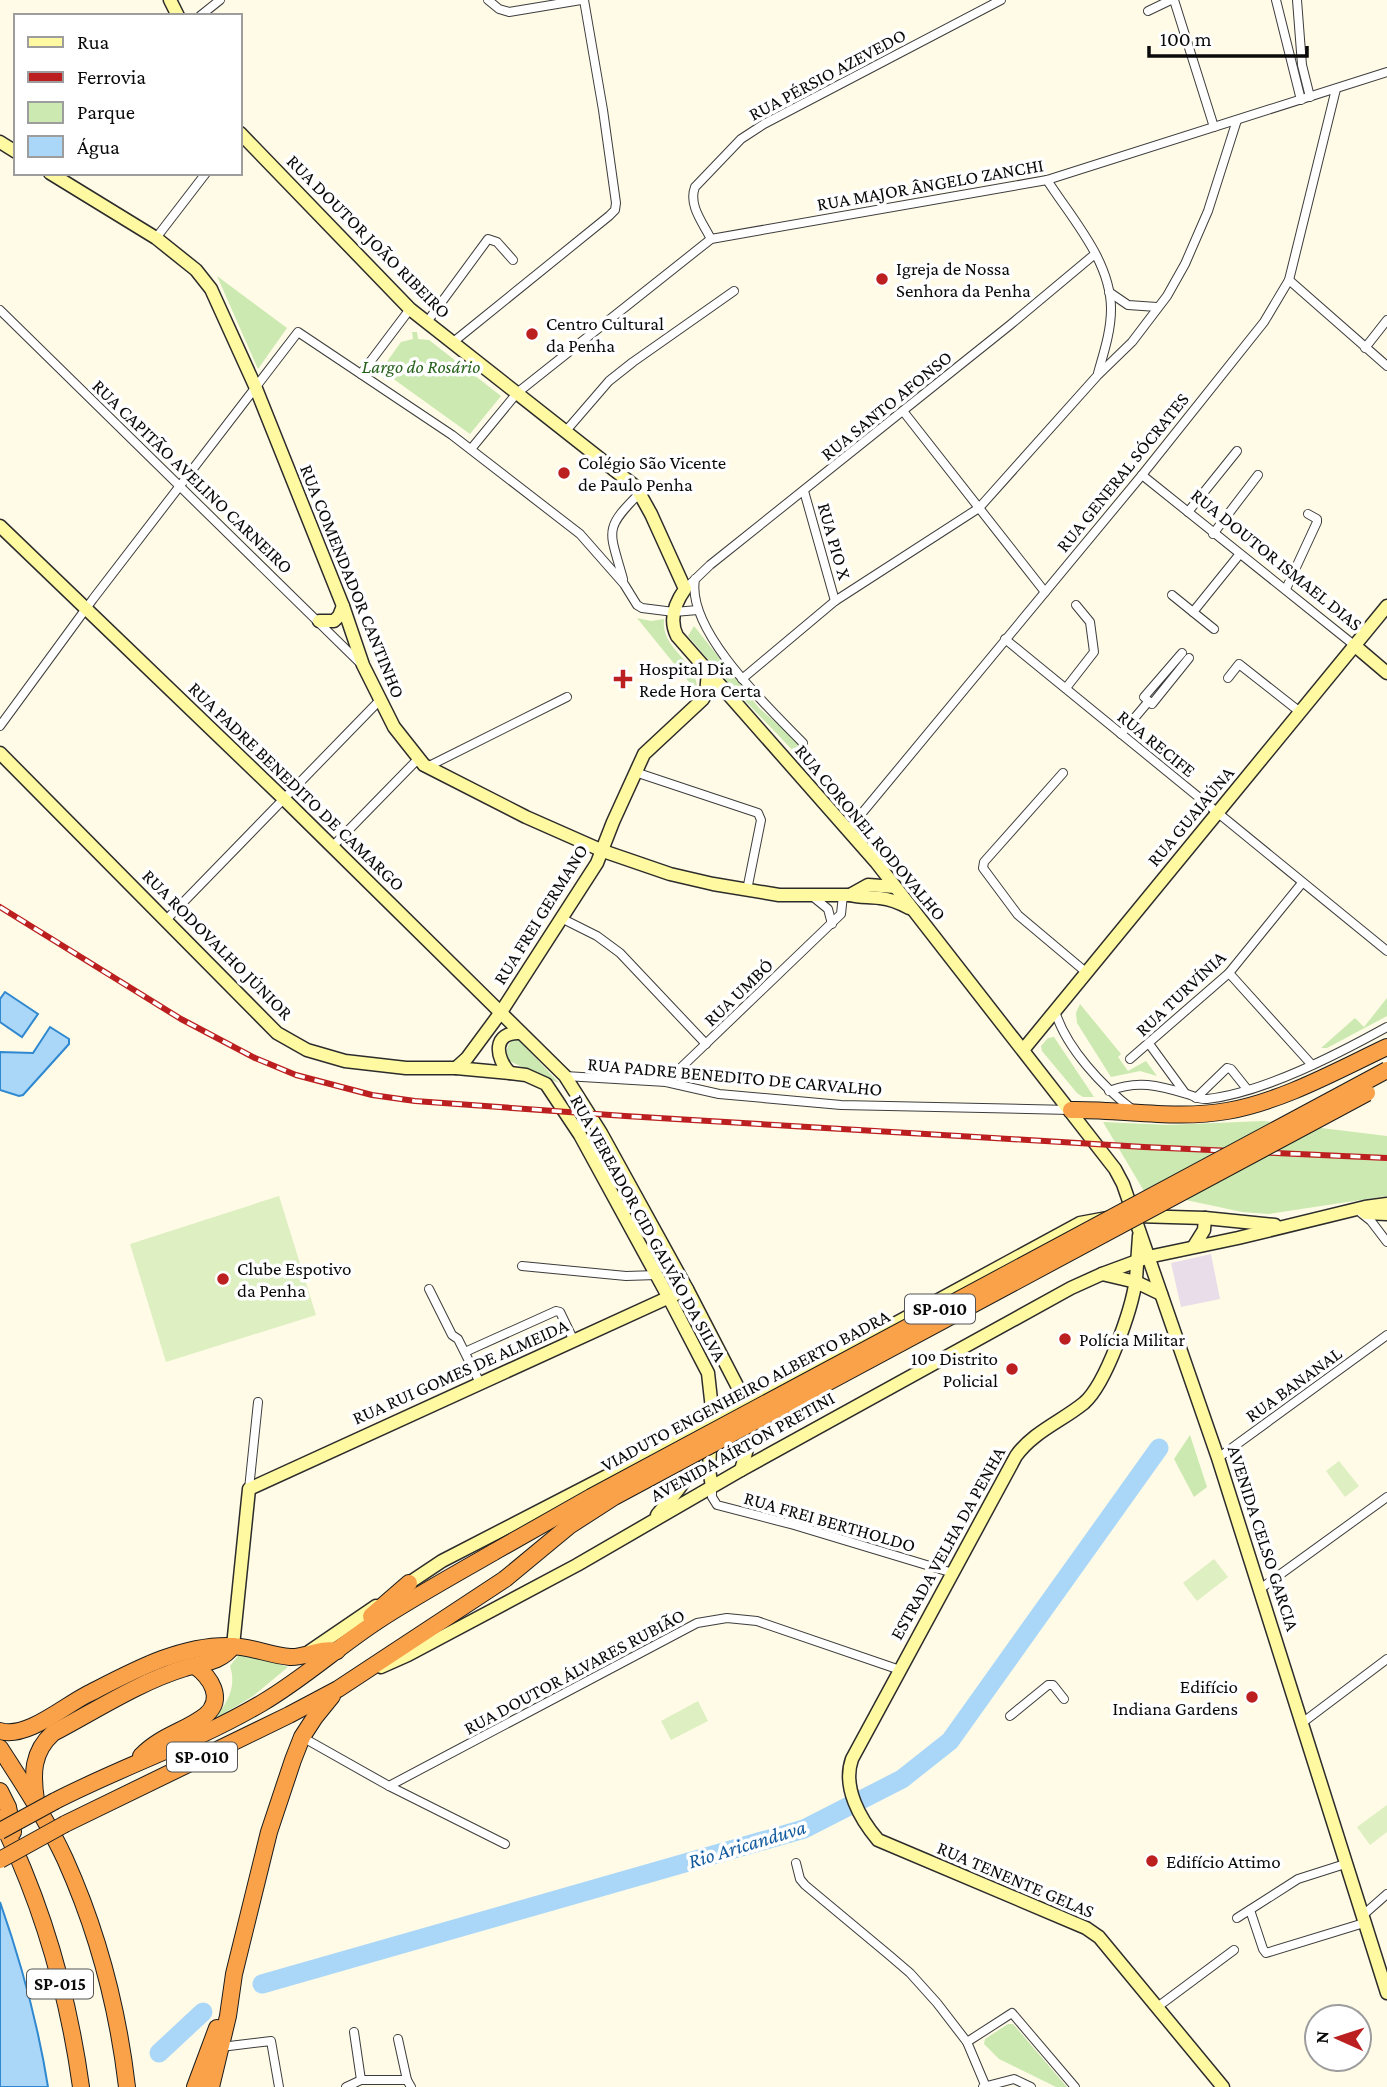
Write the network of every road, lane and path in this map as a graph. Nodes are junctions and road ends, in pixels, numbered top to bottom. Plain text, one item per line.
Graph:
1 (220, 0) edge
2 (488, 0) edge
3 (582, 0) edge
4 (1001, 0) edge
5 (1173, 0) edge
6 (1276, 0) edge
7 (1297, 0) edge
8 (1148, 11) dead end
9 (202, 14) edge
10 (1387, 72) edge
11 (1336, 89) junction
12 (1306, 99) junction
13 (1237, 120) junction
14 (1214, 127) junction
15 (242, 134) edge
16 (53, 175) edge
17 (204, 175) edge
18 (1047, 180) junction
19 (156, 238) junction
20 (711, 239) junction
21 (1095, 254) junction
22 (513, 260) dead end
23 (1289, 280) junction
24 (734, 291) dead end
25 (1109, 292) junction
26 (1157, 307) junction
27 (410, 309) junction
28 (0, 310) edge
29 (1387, 320) edge
30 (426, 322) junction
31 (452, 343) junction
32 (1365, 348) junction
33 (1387, 366) edge
34 (361, 373) junction
35 (1097, 376) junction
36 (255, 386) junction
37 (517, 393) junction
38 (903, 411) junction
39 (565, 432) junction
40 (471, 449) junction
41 (1237, 451) dead end
42 (1142, 475) junction
43 (1258, 475) dead end
44 (180, 487) junction
45 (804, 491) junction
46 (640, 493) junction
47 (979, 508) junction
48 (1188, 512) junction
49 (1308, 514) dead end
50 (1, 528) edge
51 (1213, 534) junction
52 (1239, 555) junction
53 (680, 576) junction
54 (695, 579) junction
55 (624, 584) junction
56 (685, 589) junction
57 (1286, 589) junction
58 (1045, 592) junction
59 (1171, 595) dead end
60 (835, 601) junction
61 (1076, 605) dead end
62 (343, 606) junction
63 (1387, 606) edge
64 (85, 609) junction
65 (698, 610) junction
66 (674, 612) junction
67 (1193, 612) junction
68 (319, 621) junction
69 (1214, 629) dead end
70 (1005, 639) junction
71 (1354, 645) junction
72 (1185, 655) dead end
73 (363, 665) junction
74 (708, 671) junction
75 (1387, 673) edge
76 (1228, 678) dead end
77 (742, 679) junction
78 (1066, 688) junction
79 (567, 697) dead end
80 (379, 701) junction
81 (1300, 712) junction
82 (0, 726) edge
83 (1121, 734) junction
84 (803, 743) dead end
85 (0, 753) edge
86 (423, 763) junction
87 (635, 772) junction
88 (1063, 773) dead end
89 (284, 799) junction
90 (1217, 812) junction
91 (848, 830) junction
92 (332, 847) junction
93 (603, 851) junction
94 (1302, 883) junction
95 (895, 887) junction
96 (747, 890) junction
97 (847, 895) junction
98 (812, 897) junction
99 (912, 910) junction
100 (563, 919) junction
101 (166, 920) junction
102 (832, 924) junction
103 (1387, 951) edge
104 (1087, 973) junction
105 (1229, 973) junction
106 (1055, 1011) junction
107 (501, 1012) junction
108 (1047, 1022) junction
109 (1387, 1027) edge
110 (1060, 1029) junction
111 (521, 1033) junction
112 (706, 1044) junction
113 (1150, 1045) junction
114 (1387, 1047) edge
115 (1023, 1050) junction
116 (1130, 1059) dead end
117 (1312, 1065) junction
118 (456, 1068) junction
119 (1387, 1070) edge
120 (510, 1073) junction
121 (565, 1076) junction
122 (666, 1082) junction
123 (1387, 1082) edge
124 (1247, 1089) junction
125 (1108, 1091) junction
126 (1185, 1093) junction
127 (1196, 1098) junction
128 (1071, 1110) junction
129 (1135, 1111) junction
130 (1387, 1204) edge
131 (1348, 1212) junction
132 (1361, 1213) junction
133 (1387, 1214) edge
134 (1134, 1216) junction
135 (1205, 1218) junction
136 (1289, 1224) junction
137 (1387, 1242) edge
138 (1194, 1246) junction
139 (1143, 1259) junction
140 (522, 1266) dead end
141 (1102, 1274) junction
142 (657, 1275) junction
143 (1136, 1282) junction
144 (429, 1289) dead end
145 (687, 1289) junction
146 (1161, 1294) junction
147 (669, 1298) junction
148 (1387, 1335) edge
149 (574, 1341) junction
150 (465, 1352) junction
151 (480, 1383) junction
152 (258, 1402) dead end
153 (746, 1404) junction
154 (711, 1422) junction
155 (678, 1439) junction
156 (1218, 1458) junction
157 (741, 1470) junction
158 (712, 1486) junction
159 (249, 1489) junction
160 (1387, 1497) edge
161 (653, 1521) junction
162 (953, 1573) junction
163 (505, 1579) joint
164 (409, 1583) junction
165 (1260, 1590) junction
166 (369, 1627) junction
167 (233, 1646) junction
168 (337, 1651) junction
169 (305, 1654) junction
170 (1387, 1660) edge
171 (195, 1666) junction
172 (900, 1670) junction
173 (358, 1675) junction
174 (338, 1689) junction
175 (1064, 1699) dead end
176 (1010, 1716) dead end
177 (1302, 1723) junction
178 (0, 1731) edge
179 (302, 1737) junction
180 (0, 1748) edge
181 (133, 1763) junction
182 (389, 1786) junction
183 (0, 1791) edge
184 (37, 1806) junction
185 (0, 1818) edge
186 (863, 1818) joint
187 (0, 1831) edge
188 (505, 1844) dead end
189 (13, 1845) junction
190 (0, 1860) edge
191 (796, 1863) dead end
192 (1345, 1864) junction
193 (1387, 1894) edge
194 (1250, 1910) junction
195 (1237, 1918) dead end
196 (1363, 1919) junction
197 (1234, 1950) dead end
198 (1387, 1993) edge
199 (228, 1998) junction
200 (1156, 2008) junction
201 (354, 2032) dead end
202 (398, 2039) dead end
203 (967, 2042) junction
204 (221, 2047) junction
205 (124, 2065) junction
206 (361, 2080) junction
207 (409, 2084) edge
208 (81, 2087) edge
209 (121, 2087) edge
210 (127, 2087) edge
211 (195, 2087) edge
212 (211, 2087) edge
213 (279, 2087) edge
214 (346, 2087) edge
215 (985, 2087) edge
216 (1031, 2087) edge
217 (1075, 2087) edge
218 (1223, 2087) edge

1 - 9 street
2 - 3 street
3 - 31 street
4 - 20 street, RUA PÉRSIO AZEVEDO
5 - 8 street
5 - 14 street
6 - 12 street
7 - 12 street
10 - 11 street, RUA MAJOR ÂNGELO ZANCHI
11 - 12 street, RUA MAJOR ÂNGELO ZANCHI
11 - 23 street, RUA GENERAL SÓCRATES
12 - 13 street, RUA MAJOR ÂNGELO ZANCHI
13 - 14 street, RUA MAJOR ÂNGELO ZANCHI
13 - 26 street
14 - 18 street, RUA MAJOR ÂNGELO ZANCHI
15 - 27 main road, RUA DOUTOR JOÃO RIBEIRO
16 - 19 main road, RUA COMENDADOR CANTINHO
17 - 19 street
18 - 20 street, RUA MAJOR ÂNGELO ZANCHI
18 - 21 street
19 - 36 main road, RUA COMENDADOR CANTINHO
20 - 37 street, RUA MAJOR ÂNGELO ZANCHI
21 - 25 street
21 - 38 street, RUA SANTO AFONSO
22 - 30 street
23 - 32 street
23 - 42 street, RUA GENERAL SÓCRATES
24 - 39 street
25 - 26 street
25 - 35 street
26 - 35 street
27 - 30 main road, RUA DOUTOR JOÃO RIBEIRO
27 - 34 street
28 - 44 street, RUA CAPITÃO AVELINO CARNEIRO
29 - 32 street
30 - 31 main road, RUA DOUTOR JOÃO RIBEIRO
31 - 37 main road, RUA DOUTOR JOÃO RIBEIRO
32 - 33 street
34 - 36 street
34 - 40 street
35 - 47 street
36 - 44 street
36 - 62 main road, RUA COMENDADOR CANTINHO
37 - 39 main road, RUA DOUTOR JOÃO RIBEIRO
37 - 40 street
38 - 45 street, RUA SANTO AFONSO
38 - 47 street
39 - 46 main road, RUA DOUTOR JOÃO RIBEIRO
40 - 55 street
41 - 48 street
42 - 48 street, RUA DOUTOR ISMAEL DIAS
42 - 58 street, RUA GENERAL SÓCRATES
43 - 51 street
44 - 64 street
44 - 68 street, RUA CAPITÃO AVELINO CARNEIRO
45 - 54 street, RUA SANTO AFONSO
45 - 60 street, RUA PIO X
46 - 53 main road
46 - 55 street
47 - 58 street
47 - 60 street
48 - 51 street, RUA DOUTOR ISMAEL DIAS
49 - 57 street
50 - 64 main road, RUA PADRE BENEDITO DE CAMARGO
51 - 52 street, RUA DOUTOR ISMAEL DIAS
52 - 57 street, RUA DOUTOR ISMAEL DIAS
52 - 67 street
53 - 54 street
53 - 56 main road
54 - 56 street, RUA SANTO AFONSO
54 - 65 street
55 - 66 street
56 - 66 main road
57 - 71 street, RUA DOUTOR ISMAEL DIAS
58 - 70 street, RUA GENERAL SÓCRATES
59 - 67 street
60 - 77 street
61 - 78 street
62 - 68 main road
62 - 73 main road, RUA COMENDADOR CANTINHO
63 - 71 main road, RUA GUAIAÚNA
64 - 82 street
64 - 89 main road, RUA PADRE BENEDITO DE CAMARGO
65 - 66 street
65 - 77 street
66 - 74 main road, RUA CORONEL RODOVALHO
67 - 69 street
68 - 73 street, RUA CAPITÃO AVELINO CARNEIRO
70 - 78 street, RUA RECIFE
70 - 91 street, RUA GENERAL SÓCRATES
71 - 75 main road, RUA DOUTOR ISMAEL DIAS
71 - 81 main road, RUA GUAIAÚNA
72 - 83 street
73 - 80 main road, RUA COMENDADOR CANTINHO
74 - 87 main road, RUA FREI GERMANO
74 - 91 main road, RUA CORONEL RODOVALHO
76 - 81 street
77 - 84 street
78 - 83 street, RUA RECIFE
79 - 86 street
80 - 86 main road, RUA COMENDADOR CANTINHO
80 - 89 street
81 - 90 main road, RUA GUAIAÚNA
83 - 90 street, RUA RECIFE
85 - 101 main road, RUA RODOVALHO JÚNIOR
86 - 92 street
86 - 93 main road, RUA COMENDADOR CANTINHO
87 - 93 main road, RUA FREI GERMANO
87 - 96 street
88 - 104 street
89 - 92 main road, RUA PADRE BENEDITO DE CAMARGO
89 - 101 street
90 - 94 street, RUA RECIFE
90 - 104 main road, RUA GUAIAÚNA
91 - 95 main road, RUA CORONEL RODOVALHO
92 - 107 main road, RUA PADRE BENEDITO DE CAMARGO
93 - 96 main road, RUA COMENDADOR CANTINHO
93 - 100 main road, RUA FREI GERMANO
94 - 103 street, RUA RECIFE
94 - 105 street, RUA TURVÍNIA
95 - 97 main road, RUA COMENDADOR CANTINHO
95 - 99 main road, RUA CORONEL RODOVALHO
96 - 98 main road, RUA COMENDADOR CANTINHO
97 - 98 main road, RUA COMENDADOR CANTINHO
97 - 99 main road, RUA COMENDADOR CANTINHO
97 - 102 street, RUA UMBÓ
98 - 102 street
99 - 115 main road, RUA CORONEL RODOVALHO
100 - 107 main road, RUA FREI GERMANO
100 - 112 street
101 - 118 main road, RUA RODOVALHO JÚNIOR
102 - 112 street, RUA UMBÓ
104 - 106 main road, RUA GUAIAÚNA
105 - 113 street, RUA TURVÍNIA
105 - 117 street
106 - 108 main road, RUA GUAIAÚNA
106 - 110 street
107 - 111 main road, RUA PADRE BENEDITO DE CAMARGO
107 - 118 main road, RUA FREI GERMANO
108 - 110 street
108 - 115 main road, RUA GUAIAÚNA
109 - 117 street
110 - 125 street
111 - 120 main road
111 - 121 main road, RUA PADRE BENEDITO DE CAMARGO
112 - 122 street, RUA UMBÓ
113 - 116 street, RUA TURVÍNIA
113 - 126 street
114 - 129 highway
115 - 128 main road, RUA CORONEL RODOVALHO
117 - 124 street
118 - 120 main road, RUA VEREADOR CID GALVÃO DA SILVA
119 - 166 highway, VIADUTO ENGENHEIRO ALBERTO BADRA / SP-010, bridge
120 - 142 main road, RUA VEREADOR CID GALVÃO DA SILVA
121 - 122 street, RUA PADRE BENEDITO DE CARVALHO
121 - 145 main road, RUA VEREADOR CID GALVÃO DA SILVA
122 - 128 street, RUA PADRE BENEDITO DE CARVALHO
123 - 163 highway, VIADUTO ENGENHEIRO ALBERTO BADRA / SP-010, bridge
124 - 127 street
124 - 127 street
125 - 126 street
125 - 129 street
126 - 127 street
128 - 129 highway
128 - 134 main road
130 - 131 main road
131 - 132 main road
131 - 136 main road
132 - 133 main road
132 - 137 street
134 - 135 main road, AVENIDA AÍRTON PRETINI
134 - 139 main road, ESTRADA VELHA DA PENHA
134 - 153 main road, AVENIDA AÍRTON PRETINI
135 - 136 main road, AVENIDA AÍRTON PRETINI
135 - 138 main road
136 - 138 main road, AVENIDA AÍRTON PRETINI
138 - 139 main road, AVENIDA AÍRTON PRETINI
139 - 141 main road, AVENIDA AÍRTON PRETINI
139 - 143 main road, ESTRADA VELHA DA PENHA
139 - 146 main road, AVENIDA CELSO GARCIA
140 - 142 street
141 - 143 main road
141 - 157 main road, AVENIDA AÍRTON PRETINI
142 - 147 main road, RUA VEREADOR CID GALVÃO DA SILVA
143 - 146 main road
143 - 162 main road, ESTRADA VELHA DA PENHA
144 - 150 street
145 - 147 main road, RUA RUI GOMES DE ALMEIDA
145 - 153 main road, RUA VEREADOR CID GALVÃO DA SILVA
146 - 156 main road, AVENIDA CELSO GARCIA
147 - 149 main road, RUA RUI GOMES DE ALMEIDA
147 - 154 main road, RUA VEREADOR CID GALVÃO DA SILVA
148 - 156 street, RUA BANANAL
149 - 150 street
149 - 151 main road, RUA RUI GOMES DE ALMEIDA
150 - 151 street
151 - 159 main road, RUA RUI GOMES DE ALMEIDA
152 - 159 street
153 - 154 main road, AVENIDA AÍRTON PRETINI
153 - 157 main road, RUA VEREADOR CID GALVÃO DA SILVA
154 - 155 main road, AVENIDA AÍRTON PRETINI
154 - 158 main road, RUA VEREADOR CID GALVÃO DA SILVA
155 - 161 main road
155 - 164 main road, AVENIDA AÍRTON PRETINI
156 - 165 main road, AVENIDA CELSO GARCIA
157 - 158 main road, AVENIDA AÍRTON PRETINI
158 - 161 main road, AVENIDA AÍRTON PRETINI
158 - 162 street, RUA FREI BERTHOLDO
159 - 167 main road
160 - 165 street
161 - 173 main road, AVENIDA AÍRTON PRETINI
162 - 172 main road, ESTRADA VELHA DA PENHA
163 - 173 highway, AVENIDA AÍRTON PRETINI / SP-010
164 - 166 highway
164 - 169 main road, AVENIDA AÍRTON PRETINI
165 - 177 main road, AVENIDA CELSO GARCIA
166 - 168 highway, SP-010
167 - 169 highway
167 - 171 highway
167 - 178 highway
168 - 169 highway
168 - 181 highway, SP-010
170 - 177 street
171 - 181 highway
171 - 184 highway
172 - 182 street, RUA DOUTOR ÁLVARES RUBIÃO
172 - 186 main road, ESTRADA VELHA DA PENHA
173 - 174 highway, AVENIDA AÍRTON PRETINI / SP-010
174 - 179 highway
174 - 190 highway, AVENIDA AÍRTON PRETINI / SP-010, bridge
175 - 176 street
177 - 192 main road, AVENIDA CELSO GARCIA
179 - 182 street
179 - 199 highway
180 - 184 highway
181 - 187 highway, SP-010, bridge
182 - 188 street
183 - 189 highway
184 - 205 highway
185 - 189 highway, SP-015
186 - 200 main road, RUA TENENTE GELAS
189 - 208 highway, SP-015
191 - 203 street
192 - 194 street
192 - 196 main road, AVENIDA CELSO GARCIA
193 - 196 street
194 - 195 street
194 - 196 street
196 - 198 main road, AVENIDA CELSO GARCIA
197 - 200 street
199 - 204 highway
199 - 211 highway
200 - 218 main road, RUA TENENTE GELAS
201 - 206 street
202 - 207 street
203 - 215 street
203 - 217 street
204 - 212 highway
204 - 213 street
205 - 209 highway
205 - 210 highway
206 - 207 street
206 - 214 street
215 - 216 street

